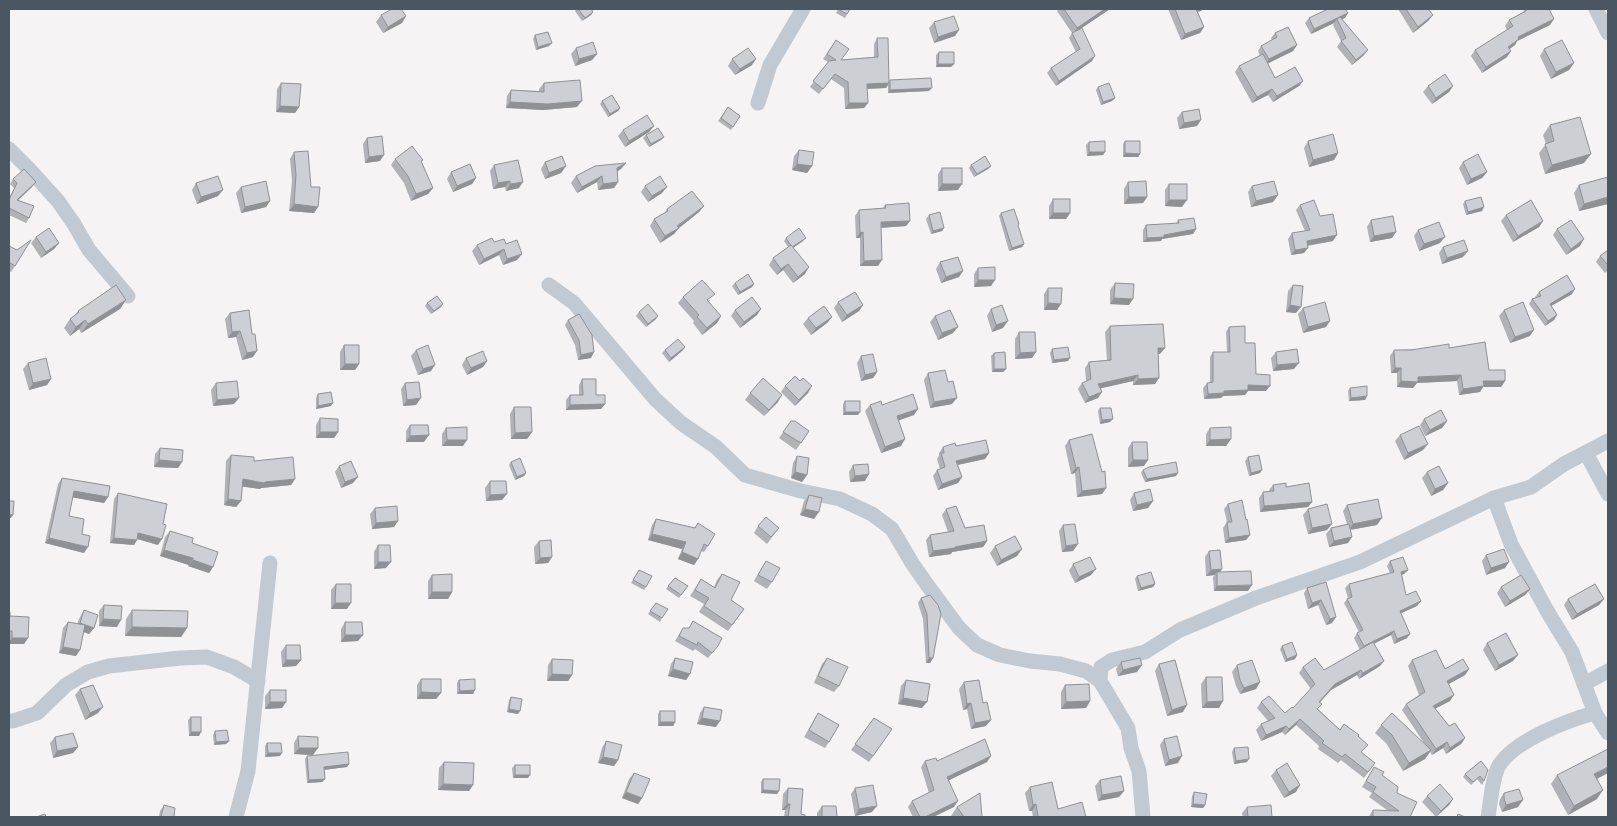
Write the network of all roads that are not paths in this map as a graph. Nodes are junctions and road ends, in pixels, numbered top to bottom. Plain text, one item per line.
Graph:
1 (802, 9) edge
2 (1596, 9) edge
3 (1608, 33) edge
4 (758, 103) dead end
5 (9, 150) edge
6 (549, 285) dead end
7 (128, 296) dead end
8 (1608, 441) edge
9 (1586, 452) junction
10 (1608, 494) edge
11 (1494, 498) junction
12 (270, 563) dead end
13 (1608, 672) edge
14 (258, 681) junction
15 (1100, 681) junction
16 (1584, 684) junction
17 (1595, 713) junction
18 (9, 721) edge
19 (1608, 733) edge
20 (236, 817) edge
21 (1143, 817) edge
22 (1488, 817) edge

1 - 4 street
2 - 3 street
5 - 7 street
6 - 15 street
8 - 9 street
9 - 10 street
9 - 11 street
11 - 15 street
11 - 16 street
12 - 14 street
13 - 16 street
14 - 18 street
14 - 20 street
15 - 21 street
16 - 17 street
17 - 19 street
17 - 22 street

